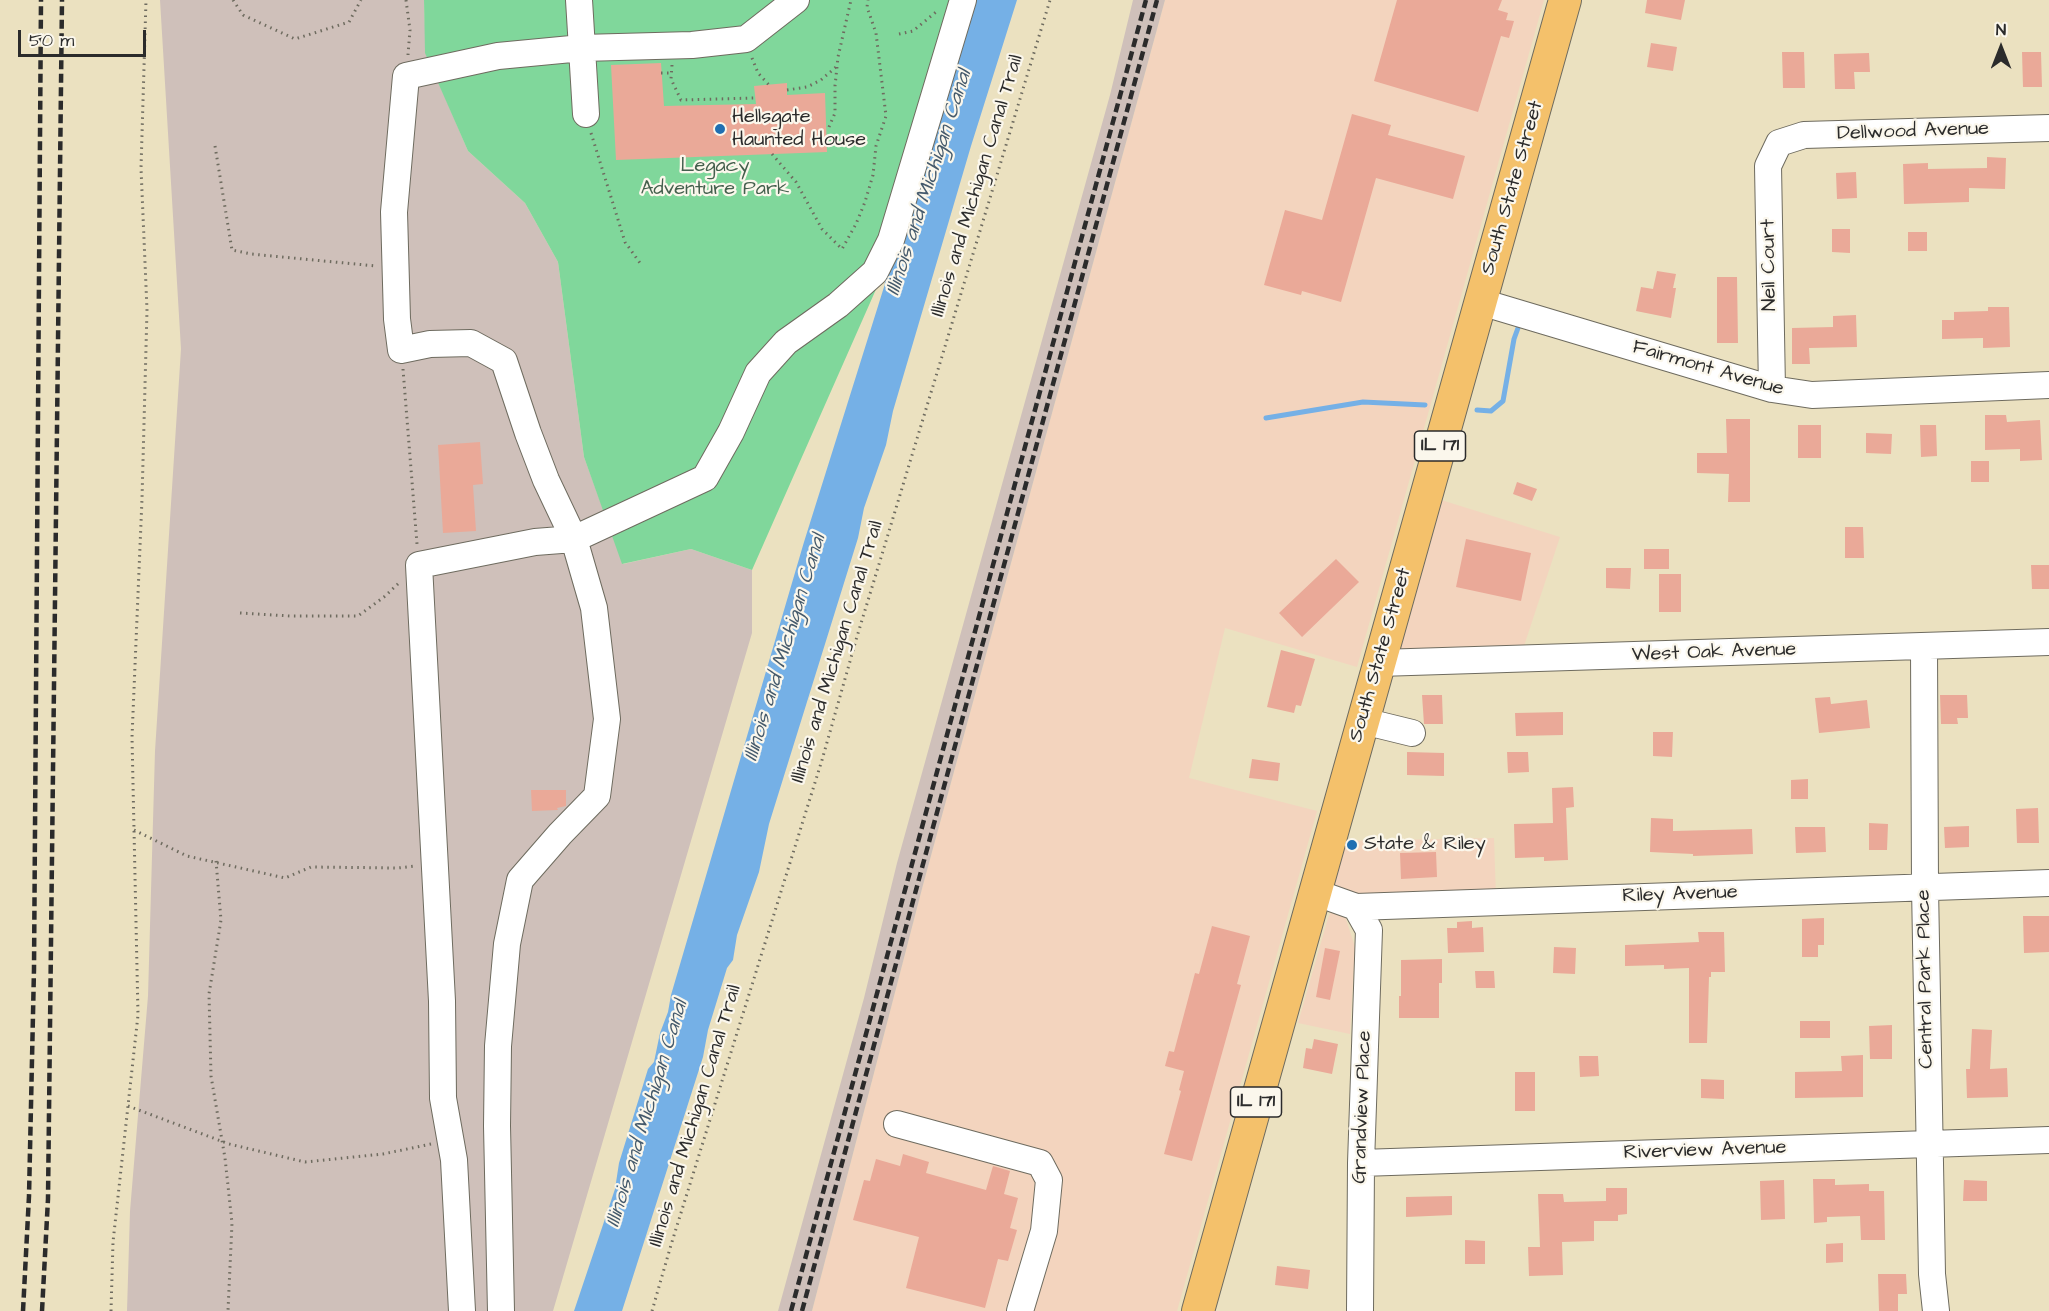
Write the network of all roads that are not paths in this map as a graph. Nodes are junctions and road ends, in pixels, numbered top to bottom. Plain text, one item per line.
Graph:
1 (579, 0) edge
2 (796, 0) edge
3 (963, 0) edge
4 (1565, 0) edge
5 (582, 48) junction
6 (586, 114) road end
7 (2049, 128) edge
8 (1779, 143) joint
9 (1480, 303) junction
10 (2049, 385) edge
11 (1772, 390) junction
12 (574, 539) junction
13 (2049, 642) edge
14 (1924, 647) junction
15 (1379, 663) junction
16 (1363, 721) junction
17 (1412, 733) dead end
18 (2049, 883) edge
19 (1925, 887) junction
20 (1314, 892) junction
21 (1356, 907) junction
22 (897, 1124) dead end
23 (2049, 1140) edge
24 (1929, 1144) junction
25 (1361, 1163) junction
26 (462, 1311) edge
27 (501, 1311) edge
28 (1020, 1311) edge
29 (1198, 1311) edge
30 (1359, 1311) edge
31 (1936, 1311) edge

1 - 5 street
2 - 5 street
3 - 12 street
4 - 9 main road, South State Street / IL 171
5 - 6 street
5 - 12 street
7 - 8 street, Dellwood Avenue
8 - 11 street, Neil Court
9 - 11 street, Fairmont Avenue
9 - 15 main road, South State Street / IL 171
10 - 11 street, Fairmont Avenue
12 - 26 street
12 - 27 street
13 - 14 street, West Oak Avenue
14 - 15 street, West Oak Avenue
14 - 19 street, Central Park Place
15 - 16 main road, South State Street / IL 171
16 - 17 street
16 - 20 main road, South State Street / IL 171
18 - 19 street, Riley Avenue
19 - 21 street, Riley Avenue
19 - 24 street, Central Park Place
20 - 21 street, Riley Avenue
20 - 29 main road, South State Street / IL 171
21 - 25 street, Grandview Place
22 - 28 street
23 - 24 street, Riverview Avenue
24 - 25 street, Riverview Avenue
24 - 31 street, Central Park Place
25 - 30 street, Grandview Place

